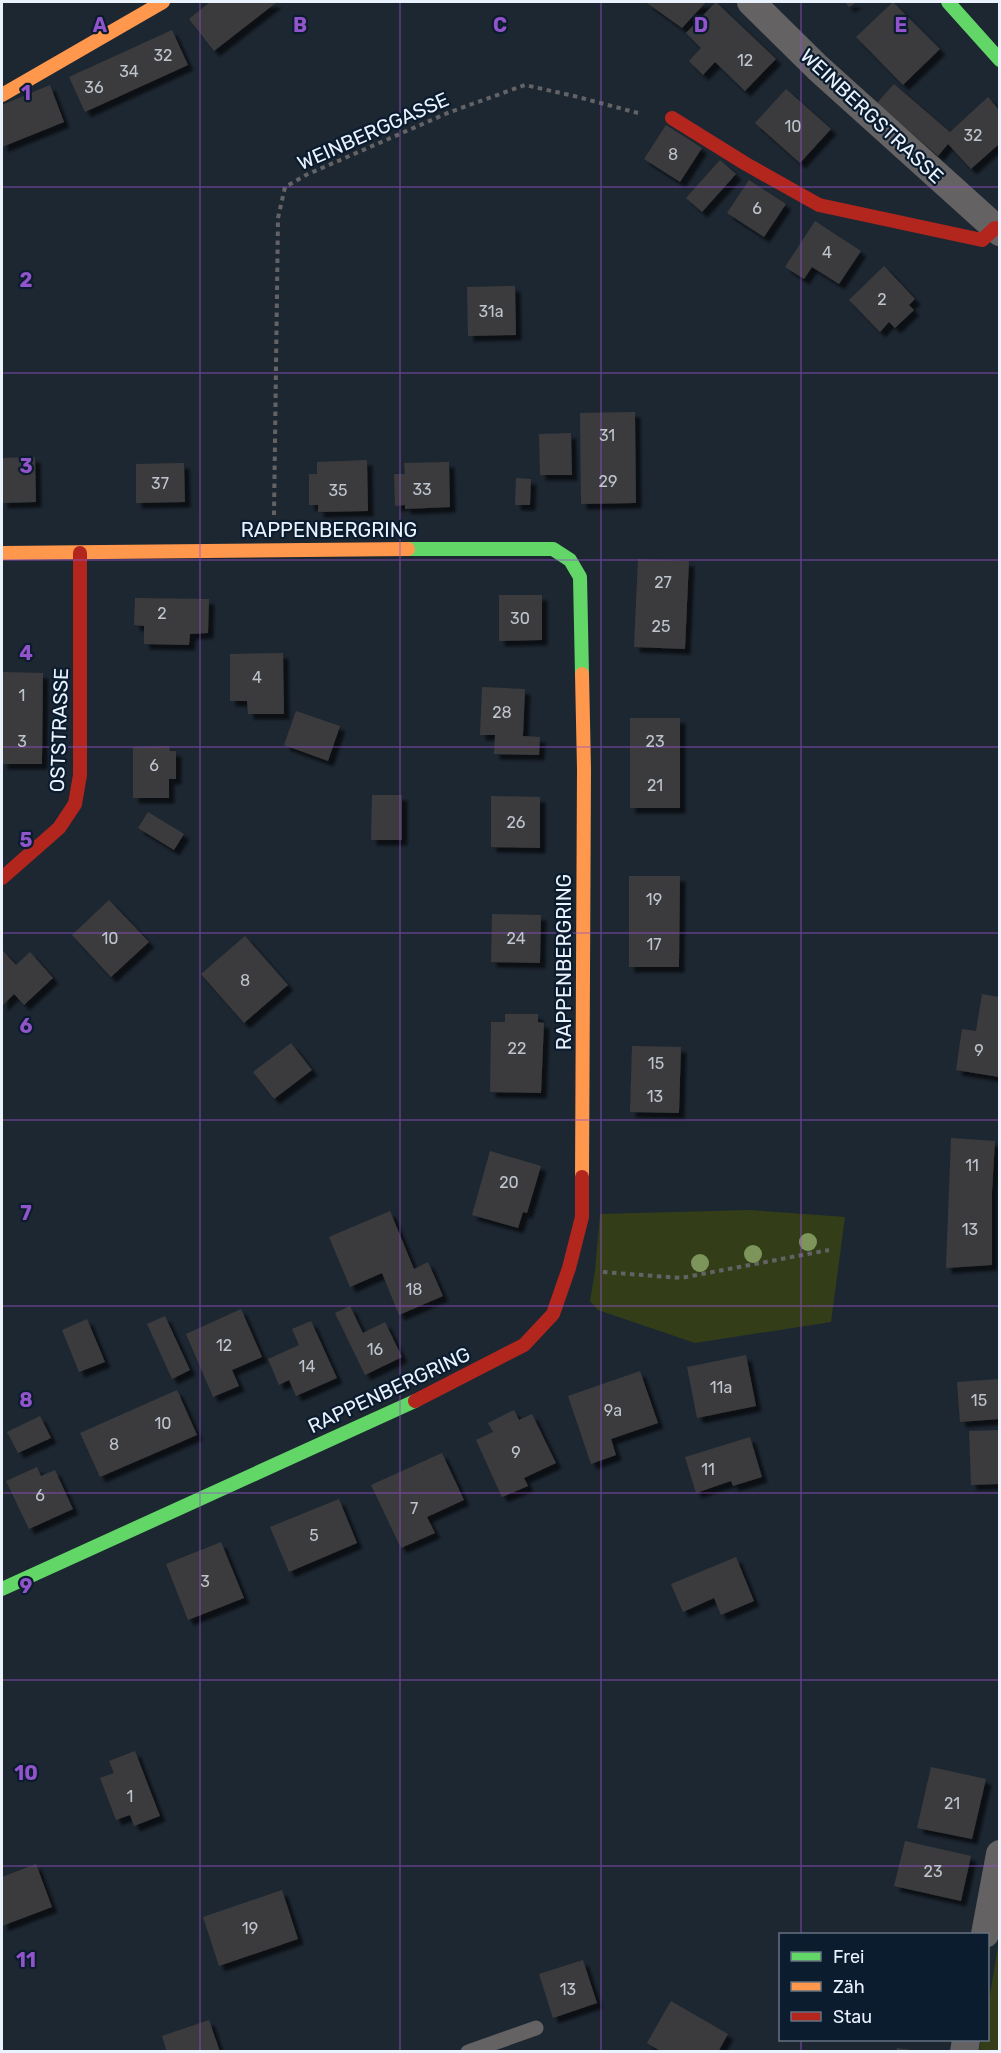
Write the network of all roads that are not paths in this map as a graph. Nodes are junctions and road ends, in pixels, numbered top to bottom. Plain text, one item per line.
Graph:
1 (163, 2) edge
2 (751, 2) edge
3 (948, 2) edge
4 (999, 60) edge
5 (2, 95) edge
6 (672, 118) dead end
7 (997, 230) edge
8 (80, 553) junction
9 (2, 554) edge
10 (2, 878) edge
11 (2, 1589) edge
12 (999, 1854) edge
13 (985, 1933) edge
14 (536, 2028) dead end
15 (468, 2052) edge

1 - 5 street
2 - 7 street, WEINBERGSTRASSE
3 - 4 street
6 - 7 street, WEINBERGSTRASSE
8 - 9 street, RAPPENBERGRING
8 - 10 street, OSTSTRASSE
8 - 11 street, RAPPENBERGRING
12 - 13 street
14 - 15 lane

